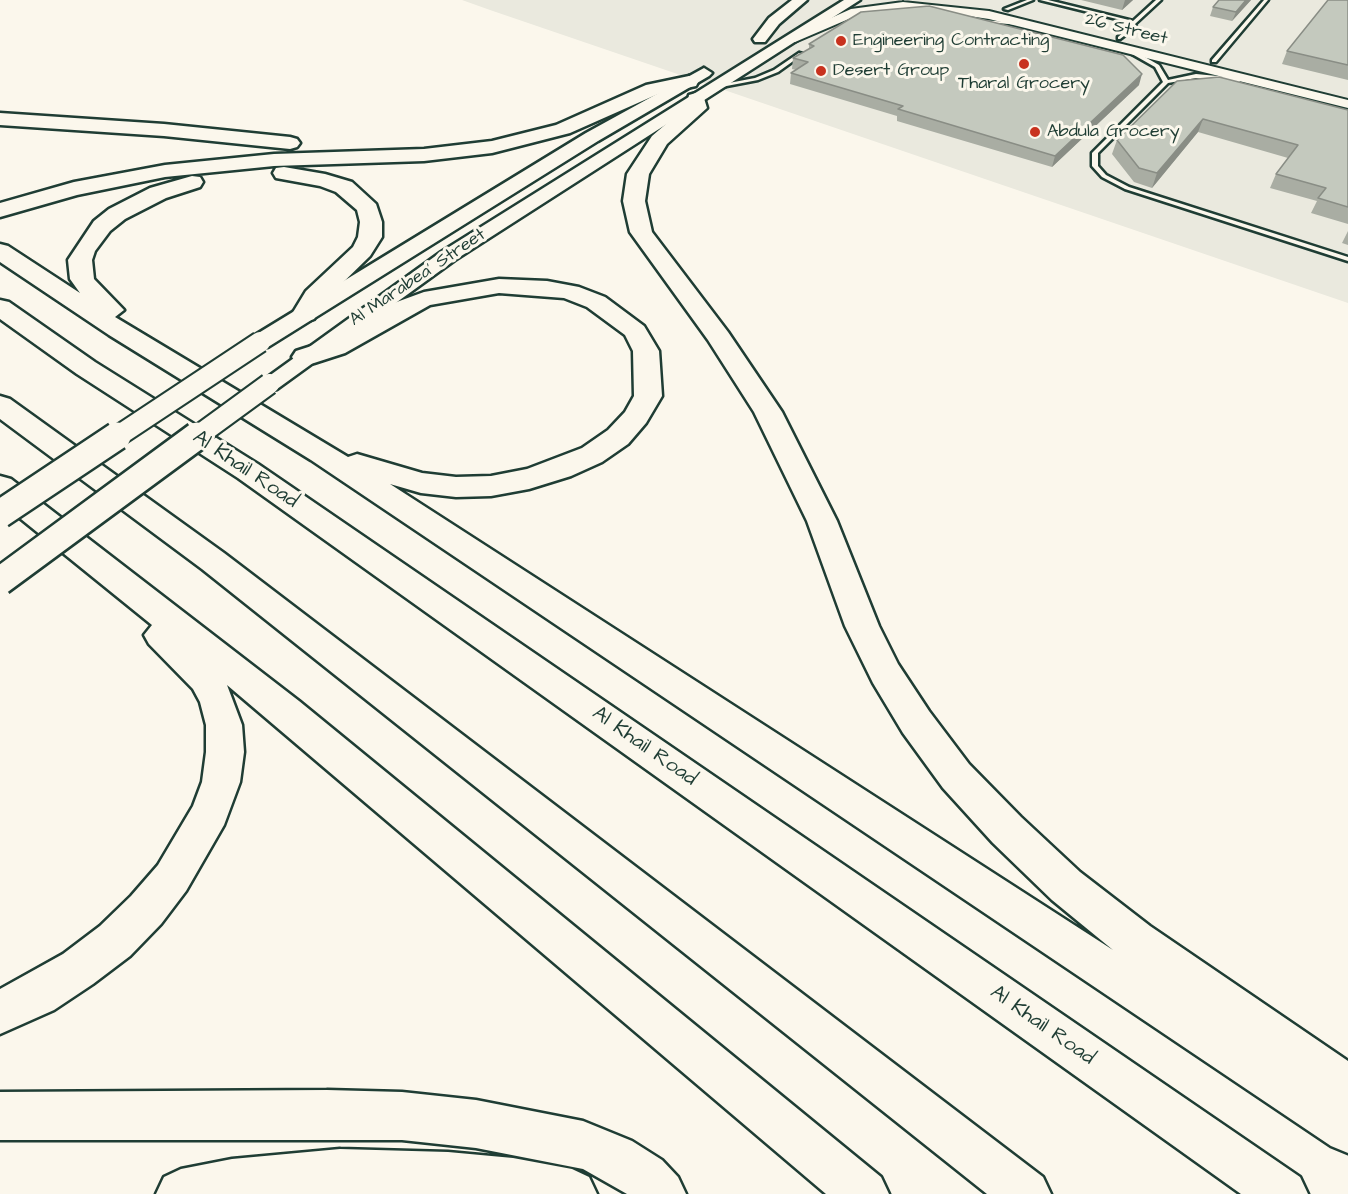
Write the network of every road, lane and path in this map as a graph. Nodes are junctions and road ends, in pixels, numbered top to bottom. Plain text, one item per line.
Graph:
1 (800, 0) edge
2 (827, 0) edge
3 (854, 0) edge
4 (908, 0) edge
5 (972, 0) edge
6 (1031, 0) edge
7 (1042, 0) edge
8 (1159, 0) edge
9 (1266, 0) edge
10 (1006, 9) junction
11 (989, 15) junction
12 (850, 22) edge
13 (1024, 24) junction
14 (1133, 24) junction
15 (790, 39) junction
16 (1119, 43) junction
17 (805, 51) edge
18 (1214, 61) junction
19 (713, 68) dead end
20 (1166, 82) junction
21 (1262, 83) junction
22 (700, 89) junction
23 (1348, 94) edge
24 (1348, 104) edge
25 (0, 119) edge
26 (466, 151) junction
27 (0, 210) edge
28 (0, 251) edge
29 (1348, 259) edge
30 (0, 307) edge
31 (305, 314) junction
32 (118, 330) junction
33 (305, 357) junction
34 (0, 405) edge
35 (321, 453) junction
36 (0, 486) edge
37 (0, 514) edge
38 (0, 580) edge
39 (154, 606) junction
40 (0, 1012) edge
41 (1348, 1089) edge
42 (0, 1116) edge
43 (1348, 1129) edge
44 (181, 1194) edge
45 (572, 1194) edge
46 (661, 1194) edge
47 (864, 1194) edge
48 (1026, 1194) edge
49 (1283, 1194) edge

1 - 2 main road
3 - 15 main road, Al Marabea' Street
4 - 11 street
5 - 10 street, 26 Street
6 - 10 lane
7 - 14 lane
8 - 14 lane
9 - 18 lane
10 - 16 street, 26 Street
11 - 13 street, 26 Street
11 - 15 street, 26 Street
12 - 13 lane
13 - 16 street, 26 Street
14 - 16 lane
15 - 22 main road, Al Marabea' Street
16 - 18 street, 26 Street
16 - 20 lane
16 - 21 street, 26 Street
17 - 22 lane
18 - 23 street, 26 Street
19 - 22 main road, Al Marabea' Street
20 - 21 lane
20 - 29 lane
21 - 24 street, 26 Street
22 - 26 highway
22 - 31 main road, Al Marabea' Street
22 - 33 main road, Al Marabea' Street
22 - 41 highway
25 - 26 highway
26 - 27 highway
28 - 32 highway
30 - 49 highway, Al Khail Road
31 - 32 highway
31 - 37 main road, Al Marabea' Street, bridge
32 - 35 highway
33 - 35 highway
33 - 38 main road, Al Marabea' Street, bridge
34 - 48 highway
35 - 43 highway
36 - 39 highway
39 - 40 highway
39 - 47 highway
42 - 46 highway
44 - 45 highway

